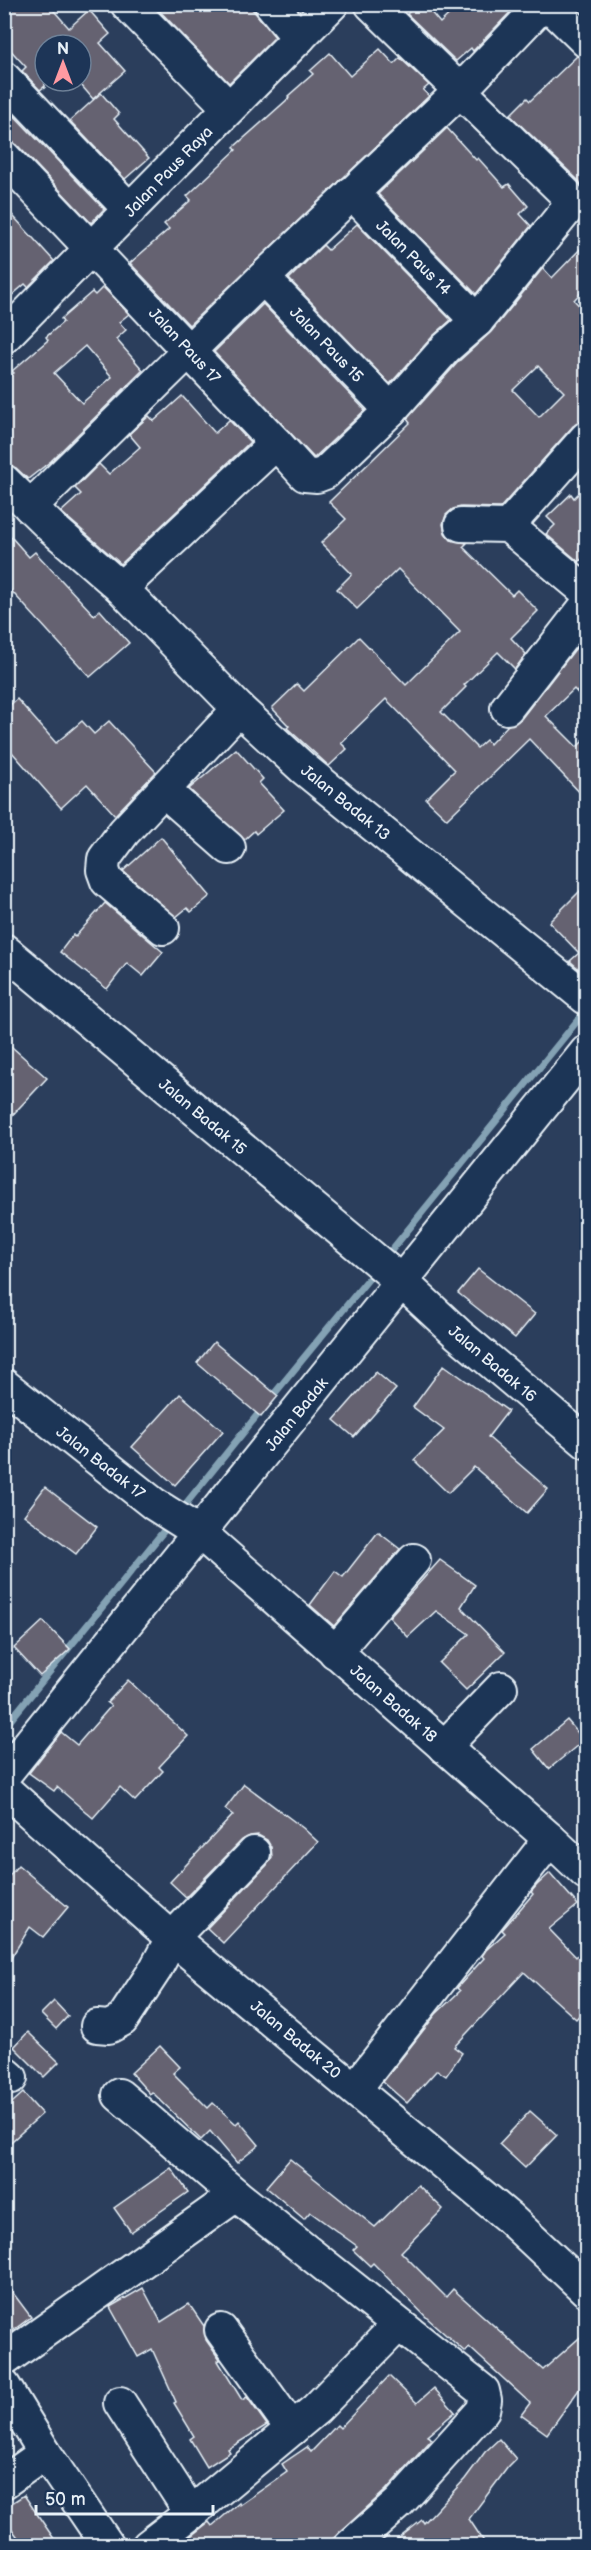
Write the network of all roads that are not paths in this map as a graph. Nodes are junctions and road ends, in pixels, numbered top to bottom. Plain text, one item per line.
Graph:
1 (127, 4) edge
2 (272, 4) edge
3 (332, 4) edge
4 (371, 4) edge
5 (543, 4) edge
6 (548, 4) edge
7 (299, 38) junction
8 (586, 41) edge
9 (4, 78) edge
10 (460, 91) junction
11 (229, 108) junction
12 (5, 160) edge
13 (352, 193) junction
14 (130, 210) junction
15 (93, 248) junction
16 (263, 278) junction
17 (477, 321) junction
18 (4, 338) edge
19 (190, 350) junction
20 (391, 410) junction
21 (586, 438) edge
22 (276, 443) junction
23 (4, 482) edge
24 (30, 507) junction
25 (461, 525) dead end
26 (508, 526) junction
27 (118, 584) junction
28 (586, 591) edge
29 (586, 606) edge
30 (507, 708) dead end
31 (239, 709) junction
32 (163, 790) junction
33 (229, 848) dead end
34 (163, 928) dead end
35 (4, 950) edge
36 (586, 998) edge
37 (586, 1052) edge
38 (402, 1282) junction
39 (4, 1385) edge
40 (586, 1442) edge
41 (200, 1533) junction
42 (414, 1560) dead end
43 (335, 1652) junction
44 (501, 1688) dead end
45 (444, 1747) junction
46 (4, 1775) edge
47 (4, 1789) edge
48 (550, 1839) junction
49 (254, 1853) dead end
50 (586, 1873) edge
51 (172, 1938) junction
52 (97, 2026) dead end
53 (355, 2089) junction
54 (119, 2095) dead end
55 (236, 2195) junction
56 (586, 2290) edge
57 (398, 2325) junction
58 (220, 2330) dead end
59 (4, 2360) edge
60 (4, 2386) edge
61 (120, 2403) dead end
62 (292, 2429) junction
63 (45, 2453) junction
64 (4, 2482) edge
65 (191, 2514) junction
66 (108, 2546) edge
67 (148, 2546) edge
68 (350, 2546) edge

1 - 11 street
2 - 7 street
3 - 7 street, Jalan Paus Raya
4 - 10 street
5 - 10 street
6 - 8 street
7 - 11 street, Jalan Paus Raya
9 - 14 street
10 - 13 street
10 - 17 street, Jalan Paus 17
11 - 14 street, Jalan Paus Raya
12 - 15 street, Jalan Paus 17
13 - 16 street
13 - 17 street, Jalan Paus 14
14 - 15 street, Jalan Paus Raya
15 - 18 street, Jalan Paus Raya
15 - 19 street, Jalan Paus 17
16 - 19 street
16 - 20 street, Jalan Paus 15
17 - 20 street, Jalan Paus 17
19 - 22 street, Jalan Paus 17
19 - 24 street
20 - 22 street, Jalan Paus 17
21 - 26 street
22 - 27 street
23 - 24 street, Jalan Badak 13
24 - 27 street, Jalan Badak 13
25 - 26 street
26 - 28 street
27 - 31 street, Jalan Badak 13
29 - 30 street
31 - 32 street
31 - 36 street, Jalan Badak 13
32 - 33 street
32 - 34 street
35 - 38 street, Jalan Badak 15
37 - 38 street, Jalan Badak
38 - 40 street, Jalan Badak 16
38 - 41 street, Jalan Badak
39 - 41 street, Jalan Badak 17
41 - 43 street, Jalan Badak 18
41 - 46 street, Jalan Badak
42 - 43 street
43 - 45 street, Jalan Badak 18
44 - 45 street
45 - 48 street, Jalan Badak 18
47 - 51 street, Jalan Badak 20
48 - 50 street, Jalan Badak 18
48 - 53 street
49 - 51 street
51 - 52 street
51 - 53 street, Jalan Badak 20
53 - 56 street, Jalan Badak 20
54 - 55 street
55 - 57 street
55 - 59 street
57 - 62 street
57 - 68 street
58 - 62 street
60 - 63 street
61 - 65 street
62 - 65 street
63 - 64 street
63 - 66 street
65 - 67 street

